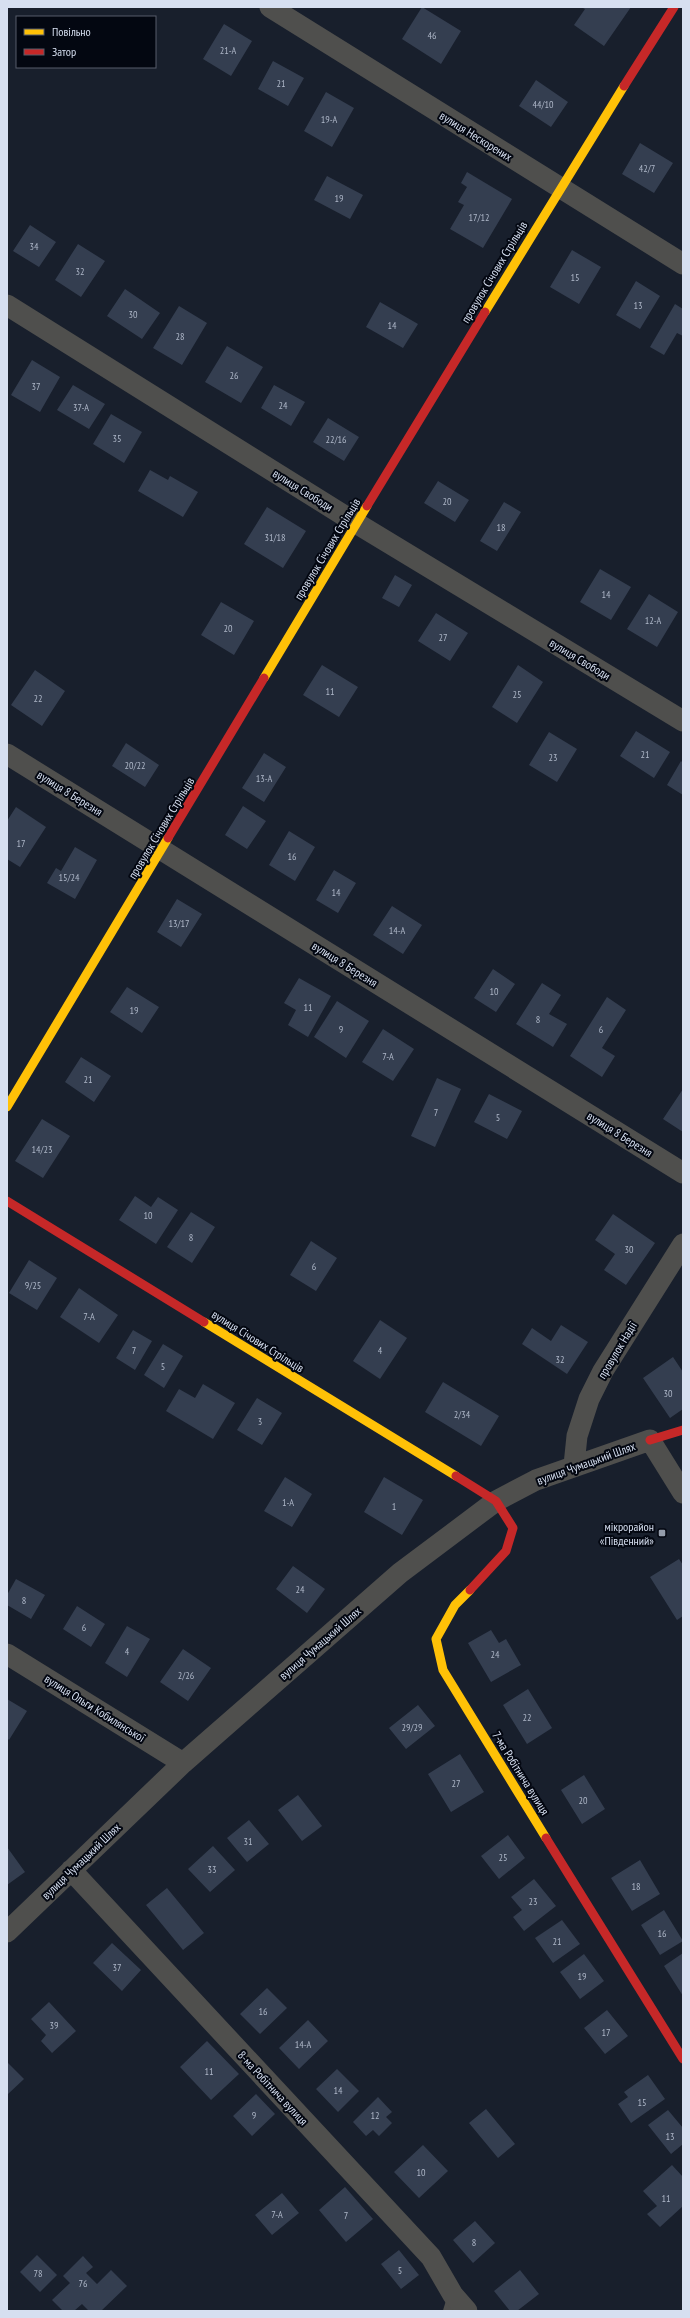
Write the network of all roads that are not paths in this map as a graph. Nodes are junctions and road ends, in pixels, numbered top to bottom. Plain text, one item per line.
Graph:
1 (270, 7) edge
2 (674, 7) edge
3 (559, 188) junction
4 (683, 264) edge
5 (7, 305) edge
6 (356, 523) junction
7 (683, 721) edge
8 (7, 754) edge
9 (162, 850) junction
10 (7, 1107) edge
11 (683, 1173) edge
12 (7, 1201) edge
13 (683, 1244) edge
14 (683, 1430) edge
15 (650, 1440) junction
16 (574, 1465) junction
17 (683, 1493) edge
18 (496, 1501) junction
19 (7, 1654) edge
20 (182, 1763) junction
21 (71, 1870) junction
22 (7, 1932) edge
23 (683, 2059) edge
24 (450, 2303) edge
25 (467, 2311) edge

1 - 3 street, вулиця Нескорених
2 - 3 street, провулок Січових Стрільців
3 - 4 street, вулиця Нескорених
3 - 6 street, провулок Січових Стрільців
5 - 6 street, вулиця Свободи
6 - 7 street, вулиця Свободи
6 - 9 street, провулок Січових Стрільців
8 - 9 street, вулиця 8 Березня
9 - 10 street, провулок Січових Стрільців
9 - 11 street, вулиця 8 Березня
12 - 18 street, вулиця Січових Стрільців
13 - 16 street, провулок Надії
14 - 15 street, вулиця Чумацький Шлях
15 - 16 street, вулиця Чумацький Шлях
15 - 17 street
16 - 18 street, вулиця Чумацький Шлях
18 - 20 street, вулиця Чумацький Шлях
18 - 23 street, 7-ма Робітнича вулиця
19 - 20 street, вулиця Ольги Кобилянської
20 - 21 street, вулиця Чумацький Шлях
21 - 22 street, вулиця Чумацький Шлях
21 - 24 street, 8-ма Робітнича вулиця
24 - 25 street, 8-ма Робітнича вулиця

